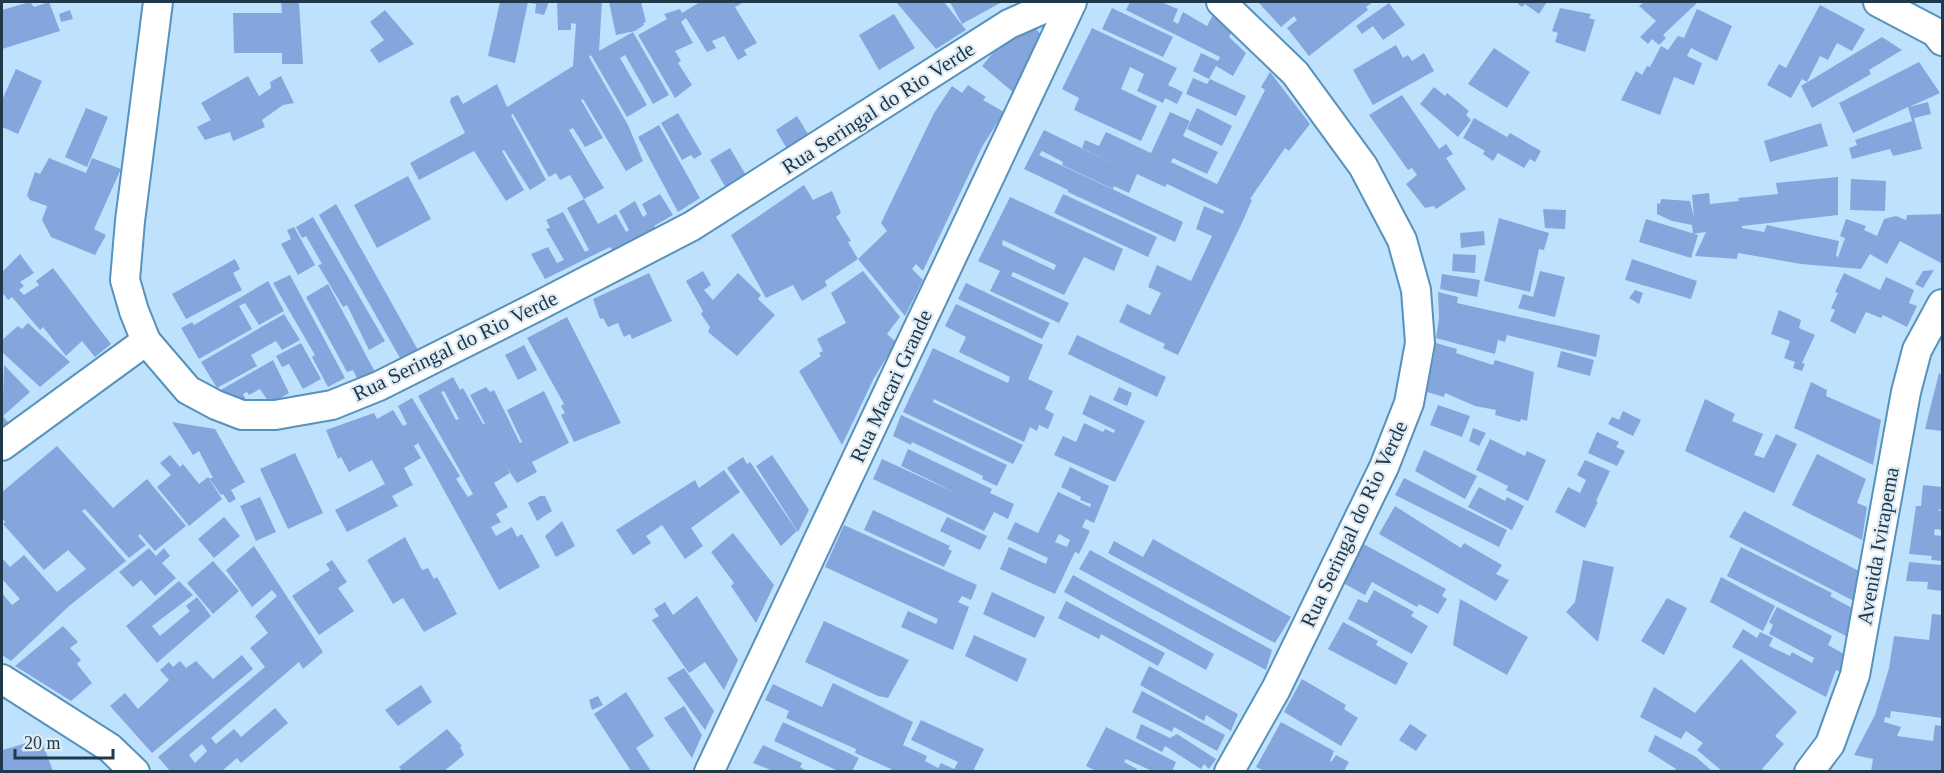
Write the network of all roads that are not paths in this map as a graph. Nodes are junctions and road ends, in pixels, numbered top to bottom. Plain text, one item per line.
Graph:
1 (158, 2) edge
2 (1059, 2) edge
3 (1072, 2) edge
4 (1221, 2) edge
5 (1878, 2) edge
6 (1942, 18) edge
7 (1910, 19) junction
8 (1942, 41) edge
9 (1940, 311) edge
10 (146, 341) junction
11 (2, 446) edge
12 (2, 679) edge
13 (135, 771) edge
14 (709, 771) edge
15 (1229, 771) edge
16 (1809, 771) edge

1 - 10 street, Rua Seringal do Rio Verde
2 - 10 street, Rua Seringal do Rio Verde
3 - 14 street, Rua Macari Grande
4 - 15 street, Rua Seringal do Rio Verde
5 - 7 street
6 - 7 street
7 - 8 street
9 - 16 street, Avenida Ivirapema
10 - 11 street
12 - 13 street

